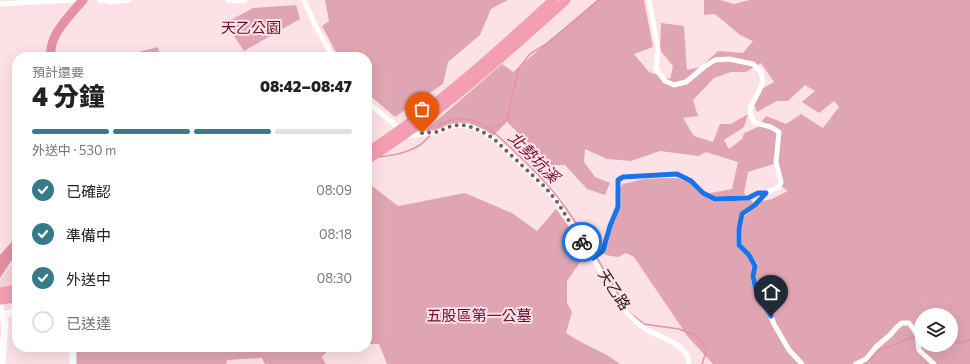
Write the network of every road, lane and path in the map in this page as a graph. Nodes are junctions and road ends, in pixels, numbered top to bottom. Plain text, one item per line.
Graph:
1 (72, 0) edge
2 (100, 0) edge
3 (129, 0) edge
4 (228, 0) edge
5 (245, 0) edge
6 (304, 0) edge
7 (554, 0) edge
8 (566, 0) edge
9 (649, 0) edge
10 (0, 4) edge
11 (330, 52) edge
12 (461, 86) junction
13 (372, 106) edge
14 (372, 149) edge
15 (372, 157) edge
16 (766, 193) junction
17 (593, 258) junction
18 (12, 290) edge
19 (0, 292) edge
20 (12, 299) edge
21 (0, 300) edge
22 (0, 308) edge
23 (12, 312) edge
24 (2, 317) edge
25 (72, 352) edge
26 (2, 364) edge
27 (73, 364) edge
28 (689, 364) edge
29 (802, 364) edge
30 (856, 364) edge
31 (934, 364) edge

1 - 10 street
2 - 3 street
4 - 5 street
6 - 11 street
7 - 12 highway
8 - 12 highway
9 - 16 street
12 - 14 highway
12 - 15 highway
13 - 17 street, 天乙路
16 - 17 street, 天乙路
16 - 29 street
17 - 28 street, 天乙路
18 - 19 highway
20 - 21 highway
22 - 24 main road
23 - 24 main road
24 - 26 main road
25 - 27 main road
30 - 31 street

